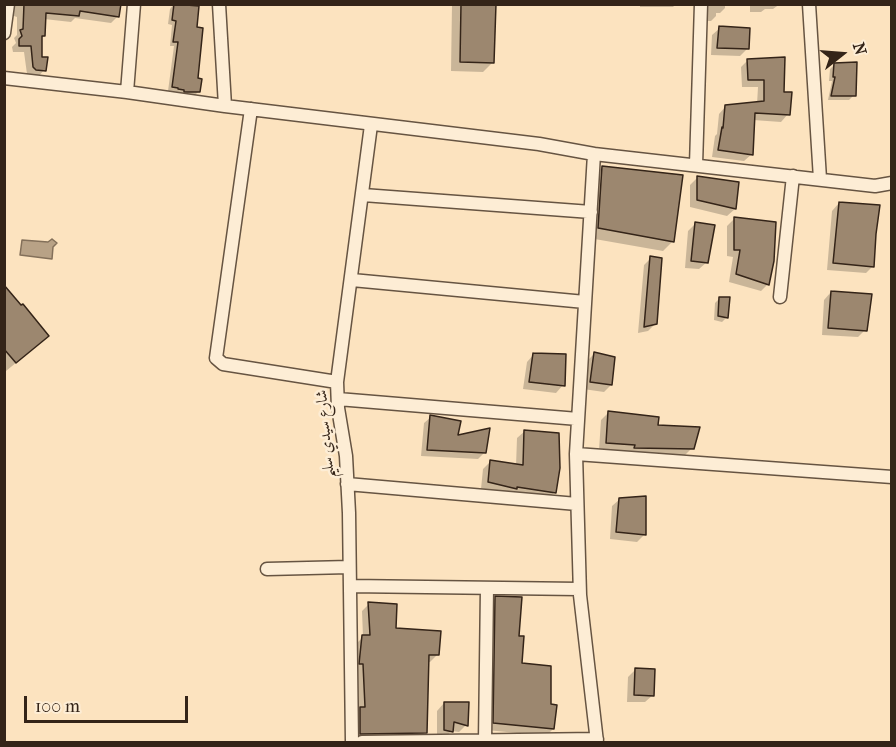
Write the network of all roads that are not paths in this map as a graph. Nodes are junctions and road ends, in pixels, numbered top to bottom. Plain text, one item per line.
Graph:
1 (8, 4) edge
2 (134, 4) edge
3 (219, 4) edge
4 (701, 4) edge
5 (809, 4) edge
6 (4, 33) edge
7 (4, 78) edge
8 (127, 92) junction
9 (225, 106) junction
10 (251, 109) junction
11 (371, 124) junction
12 (594, 154) junction
13 (696, 165) junction
14 (793, 176) junction
15 (820, 179) junction
16 (891, 183) edge
17 (363, 195) junction
18 (591, 212) junction
19 (352, 280) junction
20 (780, 297) dead end
21 (585, 302) junction
22 (337, 382) junction
23 (338, 399) junction
24 (578, 419) junction
25 (576, 454) junction
26 (891, 477) edge
27 (347, 484) junction
28 (577, 504) junction
29 (349, 567) junction
30 (267, 568) dead end
31 (350, 586) junction
32 (487, 588) junction
33 (579, 588) junction
34 (485, 741) edge
35 (597, 741) edge
36 (352, 742) edge
37 (362, 742) edge

1 - 6 street
2 - 8 street
3 - 9 street
4 - 13 street
5 - 15 street
7 - 8 street
8 - 9 street
9 - 10 street
10 - 11 street
10 - 22 street
11 - 12 street
11 - 17 street, شارع سيدي سليم
12 - 13 street
12 - 18 street
13 - 14 street
14 - 15 street
14 - 20 street
15 - 16 street
17 - 18 street
17 - 19 street, شارع سيدي سليم
18 - 21 street
19 - 21 street
19 - 22 street, شارع سيدي سليم
21 - 24 street
22 - 23 street, شارع سيدي سليم
23 - 24 street
23 - 27 street, شارع سيدي سليم
24 - 25 street
25 - 26 street
25 - 28 street
27 - 28 street
27 - 29 street, شارع سيدي سليم
28 - 33 street
29 - 30 street
29 - 31 street, شارع سيدي سليم
31 - 32 street
31 - 36 street, شارع سيدي سليم
32 - 33 street
32 - 34 street
33 - 35 street
34 - 35 street
34 - 37 street

